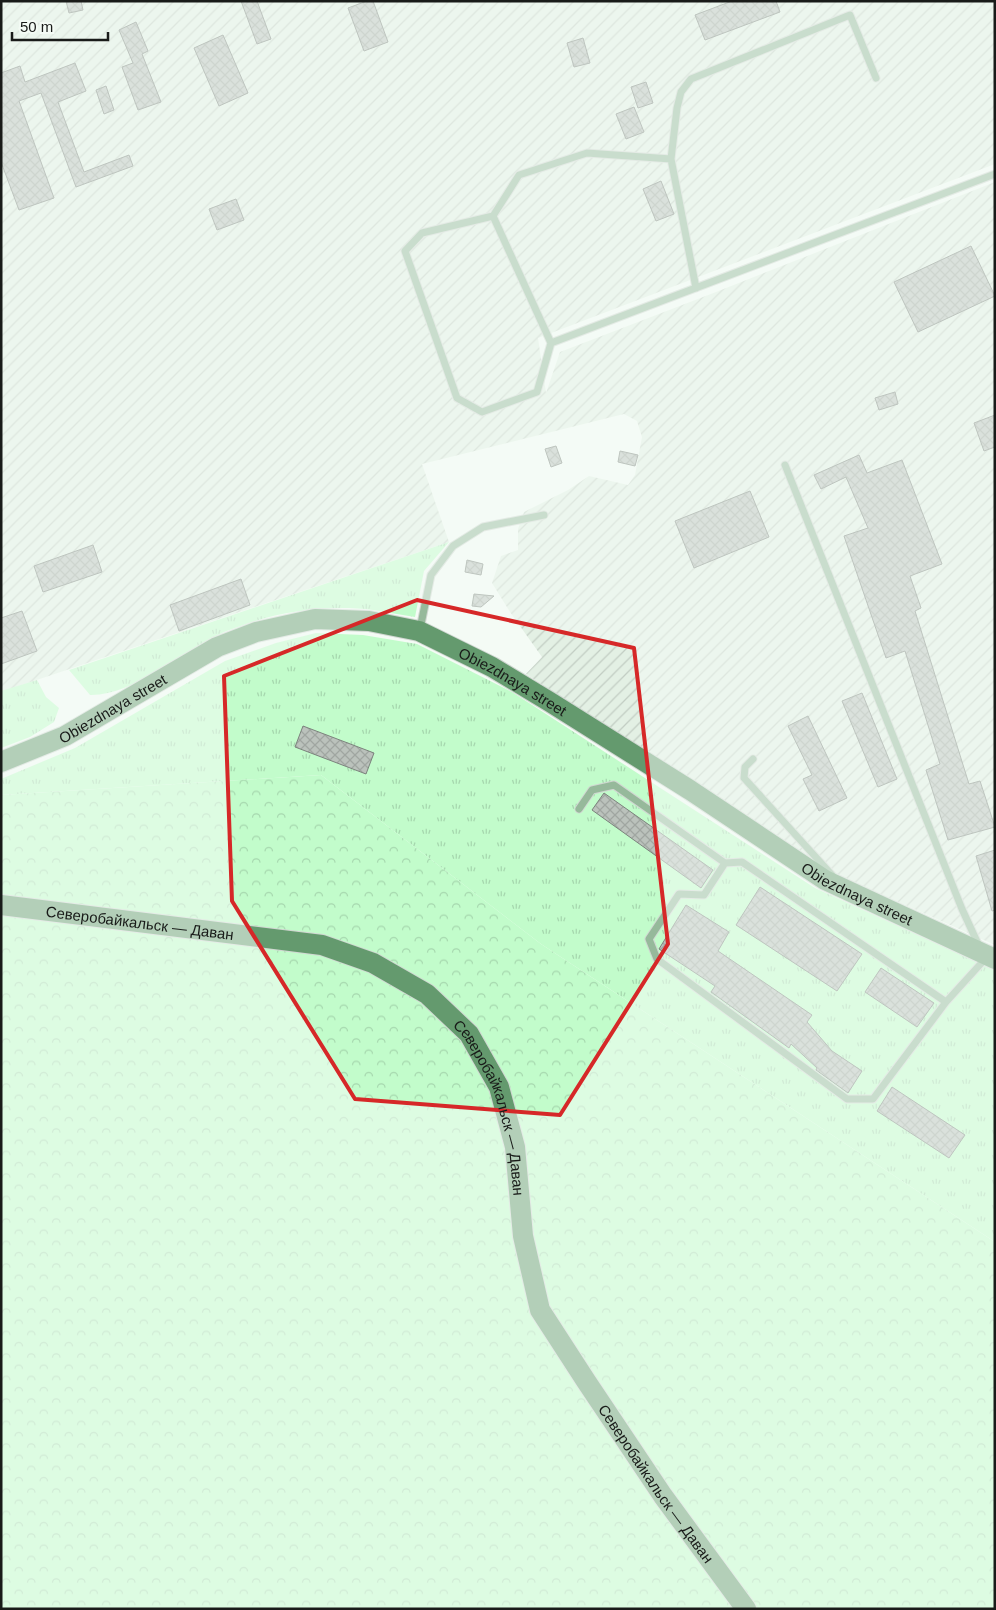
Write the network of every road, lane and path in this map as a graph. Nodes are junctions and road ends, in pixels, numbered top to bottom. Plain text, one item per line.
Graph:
1 (876, 78) dead end
2 (671, 159) junction
3 (995, 174) edge
4 (493, 216) junction
5 (696, 288) junction
6 (551, 343) junction
7 (786, 465) dead end
8 (544, 515) dead end
9 (419, 631) junction
10 (753, 759) dead end
11 (1, 762) edge
12 (579, 809) dead end
13 (725, 864) junction
14 (844, 889) junction
15 (1, 904) edge
16 (989, 956) edge
17 (946, 1002) junction
18 (746, 1609) edge

1 - 2 lane
2 - 4 lane
2 - 5 lane
3 - 5 lane
4 - 6 lane
4 - 6 lane
5 - 6 lane
7 - 16 lane
8 - 9 lane
9 - 11 main road, Obiezdnaya street
9 - 14 main road, Obiezdnaya street
10 - 14 lane
12 - 13 lane
13 - 17 lane
13 - 17 lane
14 - 16 main road, Obiezdnaya street
15 - 18 main road, Северобайкальск — Даван
16 - 17 lane

